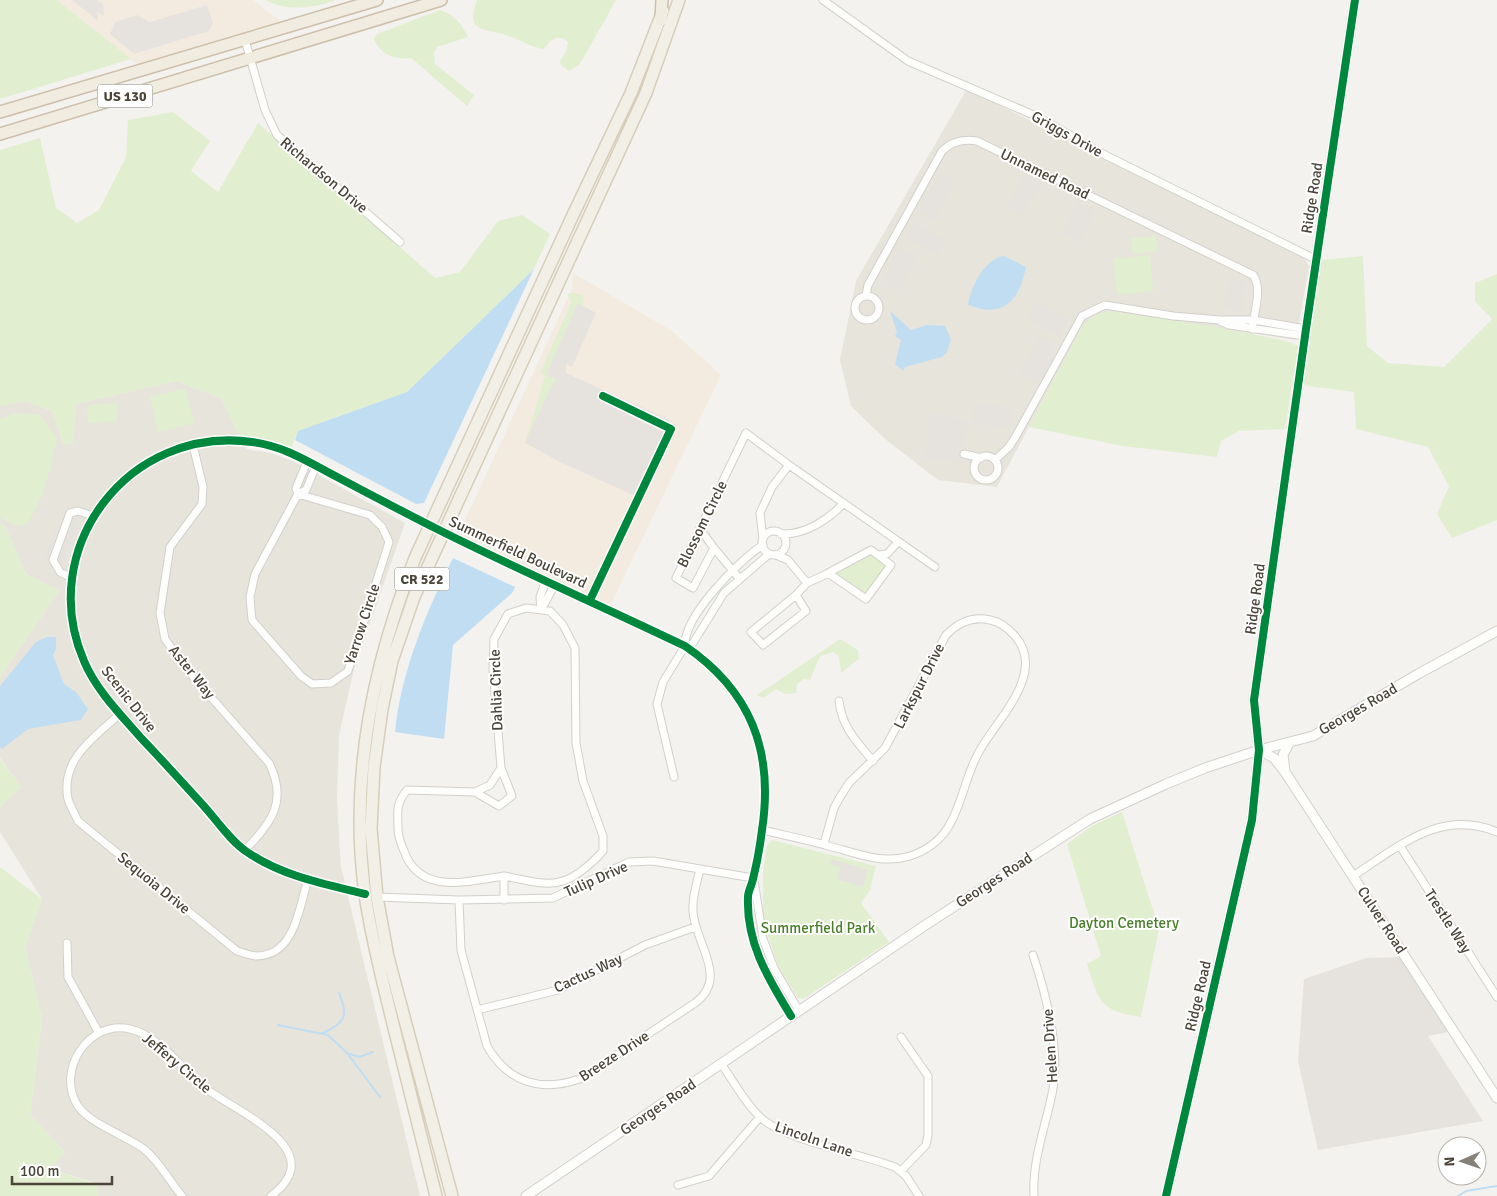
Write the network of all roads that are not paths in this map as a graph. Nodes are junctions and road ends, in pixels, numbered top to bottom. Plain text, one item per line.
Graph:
1 (377, 0) edge
2 (441, 0) edge
3 (662, 0) edge
4 (667, 0) edge
5 (679, 0) edge
6 (823, 0) edge
7 (1355, 0) edge
8 (661, 20) junction
9 (245, 40) junction
10 (250, 59) junction
11 (0, 112) edge
12 (0, 134) edge
13 (400, 242) dead end
14 (1317, 260) junction
15 (866, 295) dead end
16 (1220, 320) junction
17 (1253, 320) junction
18 (1252, 328) junction
19 (1305, 332) junction
20 (193, 445) junction
21 (964, 454) dead end
22 (981, 458) junction
23 (995, 460) junction
24 (307, 462) junction
25 (789, 465) junction
26 (316, 466) junction
27 (298, 494) junction
28 (844, 503) junction
29 (93, 516) junction
30 (429, 525) junction
31 (761, 525) junction
32 (700, 529) junction
33 (442, 532) junction
34 (772, 532) junction
35 (781, 534) junction
36 (794, 534) junction
37 (763, 542) junction
38 (898, 542) junction
39 (785, 546) junction
40 (714, 548) junction
41 (773, 554) junction
42 (878, 555) junction
43 (788, 560) junction
44 (935, 567) dead end
45 (733, 570) junction
46 (829, 573) junction
47 (72, 578) junction
48 (739, 578) junction
49 (546, 580) junction
50 (807, 582) junction
51 (555, 584) junction
52 (796, 595) junction
53 (541, 610) junction
54 (1497, 631) edge
55 (685, 646) junction
56 (839, 700) dead end
57 (120, 714) junction
58 (1289, 744) junction
59 (1259, 750) junction
60 (873, 760) junction
61 (501, 768) junction
62 (1285, 772) junction
63 (674, 777) dead end
64 (476, 792) junction
65 (762, 830) junction
66 (1497, 832) edge
67 (824, 844) junction
68 (1400, 846) junction
69 (244, 851) junction
70 (700, 869) junction
71 (504, 876) junction
72 (1353, 876) junction
73 (754, 878) junction
74 (308, 879) junction
75 (365, 894) junction
76 (377, 897) junction
77 (459, 900) junction
78 (504, 900) junction
79 (695, 927) junction
80 (67, 943) dead end
81 (1033, 955) dead end
82 (1497, 997) edge
83 (477, 1010) junction
84 (799, 1011) junction
85 (791, 1016) junction
86 (99, 1033) junction
87 (901, 1037) dead end
88 (722, 1065) junction
89 (1497, 1098) edge
90 (760, 1117) junction
91 (901, 1171) junction
92 (678, 1185) dead end
93 (182, 1196) edge
94 (271, 1196) edge
95 (436, 1196) edge
96 (452, 1196) edge
97 (526, 1196) edge
98 (919, 1196) edge
99 (1034, 1196) edge
100 (1166, 1196) edge

1 - 9 highway, US 130
2 - 10 highway, US 130
3 - 8 highway
4 - 8 main road, CR 522
5 - 33 main road, CR 522
6 - 14 street, Griggs Drive
7 - 14 street, Ridge Road
8 - 30 main road, CR 522
9 - 10 street, Richardson Drive
9 - 11 highway, US 130
10 - 12 highway, US 130
10 - 13 street, Richardson Drive
14 - 19 street, Ridge Road
15 - 17 street, Unnamed Road
16 - 17 street
16 - 18 street
16 - 23 street
17 - 18 street, Unnamed Road
17 - 19 street
18 - 19 street
19 - 59 street, Ridge Road
20 - 24 street, Scenic Drive
20 - 29 street, Scenic Drive
20 - 69 street, Aster Way
21 - 22 street
22 - 23 street
22 - 23 street
24 - 26 street, Scenic Drive
24 - 27 street, Yarrow Circle
25 - 28 street, Blossom Circle
25 - 31 street
25 - 32 street, Blossom Circle
26 - 27 street, Yarrow Circle
26 - 30 street, Scenic Drive
27 - 27 street, Yarrow Circle
28 - 36 street
28 - 38 street, Blossom Circle
29 - 47 street, Scenic Drive
29 - 47 street
30 - 33 street, Summerfield Boulevard
30 - 75 main road, CR 522
31 - 34 street
31 - 37 street
32 - 40 street
32 - 40 street, Blossom Circle
33 - 49 street, Summerfield Boulevard
33 - 76 main road, CR 522
34 - 35 street
34 - 37 street
35 - 36 street
35 - 39 street
36 - 39 street
37 - 41 street
37 - 45 street
38 - 42 street
38 - 44 street, Blossom Circle
39 - 41 street
39 - 43 street
40 - 45 street, Blossom Circle
41 - 43 street
41 - 48 street
42 - 46 street
42 - 46 street
43 - 50 street
45 - 48 street, Blossom Circle
45 - 55 street
46 - 50 street
47 - 57 street, Scenic Drive
48 - 55 street
49 - 51 street, Summerfield Boulevard
49 - 53 street
50 - 52 street
51 - 53 street
51 - 55 street, Summerfield Boulevard
52 - 52 street
53 - 61 street, Dahlia Circle
53 - 71 street
54 - 58 street, Georges Road
55 - 63 street
55 - 65 street, Summerfield Boulevard
56 - 60 street
57 - 69 street, Scenic Drive
57 - 74 street, Sequoia Drive
58 - 59 street, Georges Road
58 - 62 street
59 - 62 street, Culver Road
59 - 84 street, Georges Road
59 - 100 street, Ridge Road
60 - 67 street, Larkspur Drive
60 - 67 street, Larkspur Drive
61 - 64 street
61 - 64 street, Dahlia Circle
62 - 72 street, Culver Road
64 - 71 street
65 - 67 street, Larkspur Drive
65 - 73 street, Summerfield Boulevard
66 - 68 street
68 - 72 street
68 - 82 street, Trestle Way
69 - 74 street, Scenic Drive
70 - 73 street, Tulip Drive
70 - 78 street, Tulip Drive
70 - 79 street, Breeze Drive
71 - 78 street
72 - 89 street, Culver Road
73 - 84 street, Summerfield Boulevard
73 - 85 street, Summerfield Boulevard
74 - 75 street, Scenic Drive
75 - 95 main road, CR 522
76 - 77 street, Tulip Drive
76 - 96 main road, CR 522
77 - 78 street, Tulip Drive
77 - 83 street, Breeze Drive
79 - 83 street, Cactus Way
79 - 83 street, Breeze Drive
80 - 86 street
81 - 99 street, Helen Drive
84 - 85 street, Georges Road
85 - 88 street, Georges Road
86 - 93 street
86 - 94 street, Jeffery Circle
87 - 91 street
88 - 90 street, Lincoln Lane
88 - 97 street, Georges Road
90 - 91 street, Lincoln Lane
90 - 92 street
91 - 98 street

